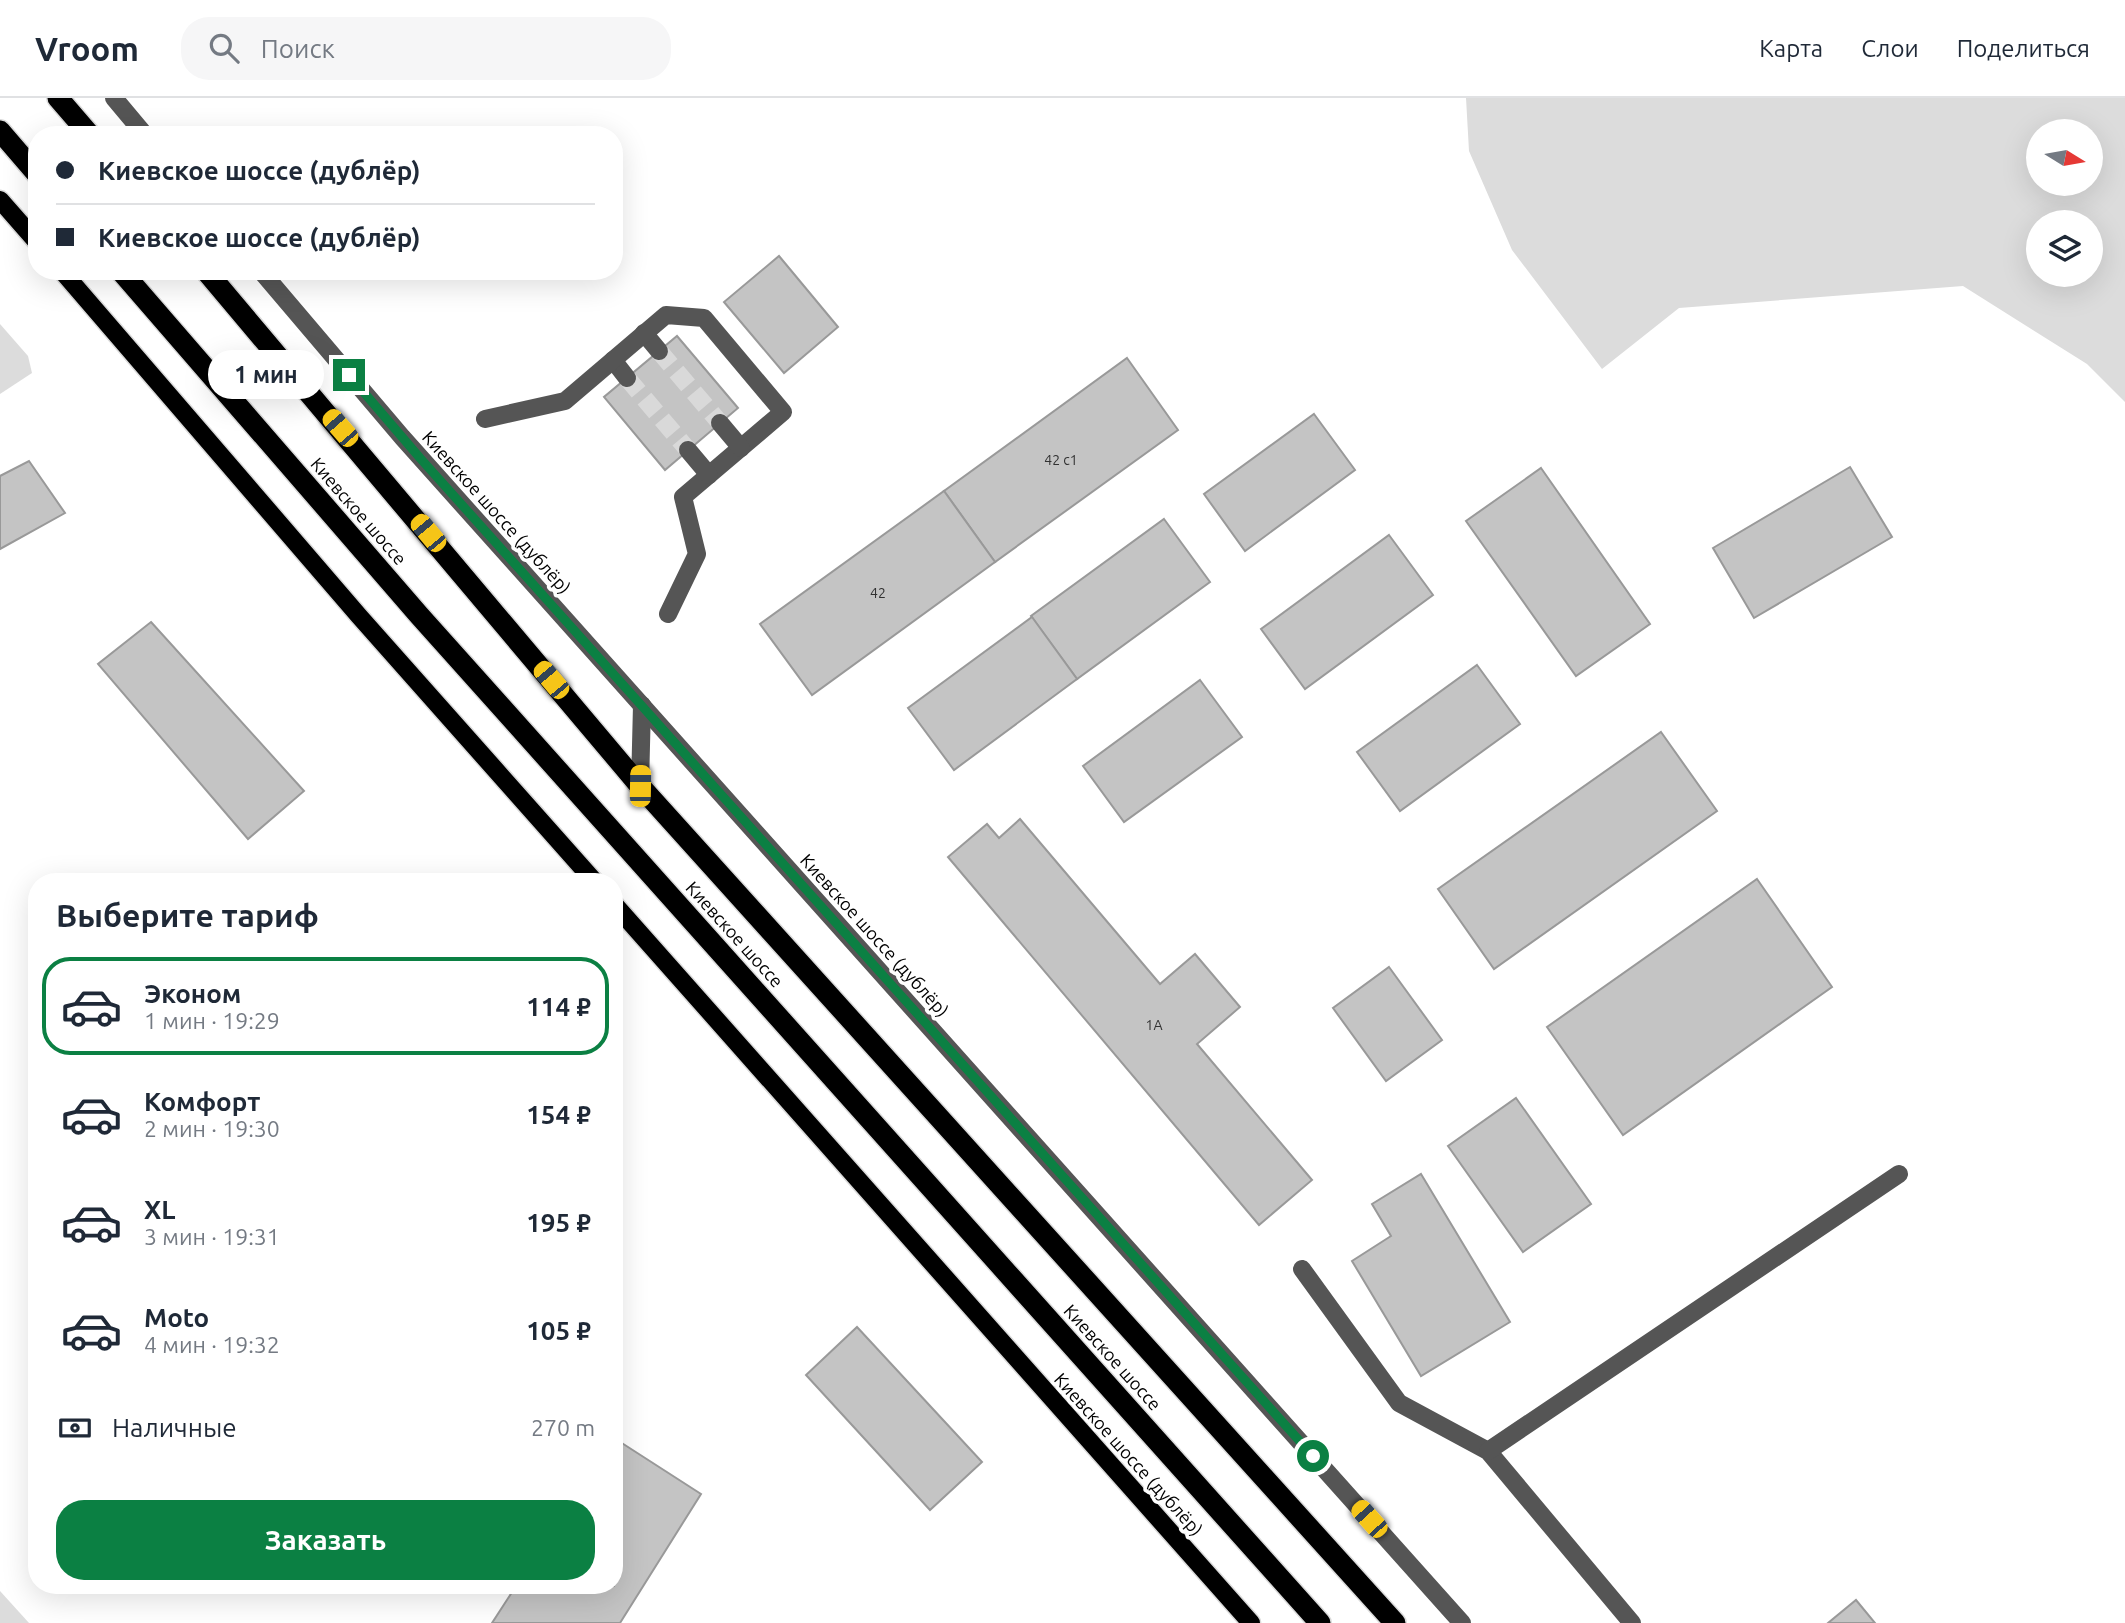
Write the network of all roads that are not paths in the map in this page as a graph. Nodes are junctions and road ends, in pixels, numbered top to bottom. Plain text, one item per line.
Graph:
1 (58, 98) edge
2 (114, 98) edge
3 (82, 126) edge
4 (137, 126) edge
5 (0, 131) edge
6 (28, 164) edge
7 (0, 200) edge
8 (28, 232) edge
9 (70, 280) edge
10 (129, 280) edge
11 (214, 280) edge
12 (269, 280) edge
13 (644, 333) junction
14 (659, 351) tunnel mouth
15 (612, 360) junction
16 (627, 377) tunnel mouth
17 (485, 419) dead end
18 (720, 423) tunnel mouth
19 (741, 448) junction
20 (688, 450) tunnel mouth
21 (709, 475) junction
22 (668, 614) dead end
23 (642, 705) junction
24 (640, 786) junction
25 (587, 873) edge
26 (623, 914) edge
27 (1899, 1174) dead end
28 (1302, 1269) dead end
29 (1488, 1451) junction
30 (1251, 1623) edge
31 (1320, 1623) edge
32 (1395, 1623) edge
33 (1462, 1623) edge
34 (1632, 1623) edge

1 - 3 highway
2 - 4 street
5 - 6 highway
7 - 8 main road
9 - 25 main road
10 - 31 highway, Киевское шоссе
11 - 24 highway, Киевское шоссе
12 - 23 street, Киевское шоссе (дублёр)
13 - 14 street
13 - 15 street
13 - 19 street
15 - 16 street
15 - 17 street
18 - 19 street
19 - 21 street
20 - 21 street
21 - 22 street
23 - 24 street
23 - 33 street, Киевское шоссе (дублёр)
24 - 32 highway, Киевское шоссе
26 - 30 main road, Киевское шоссе (дублёр)
27 - 29 street
28 - 29 street
29 - 34 street

